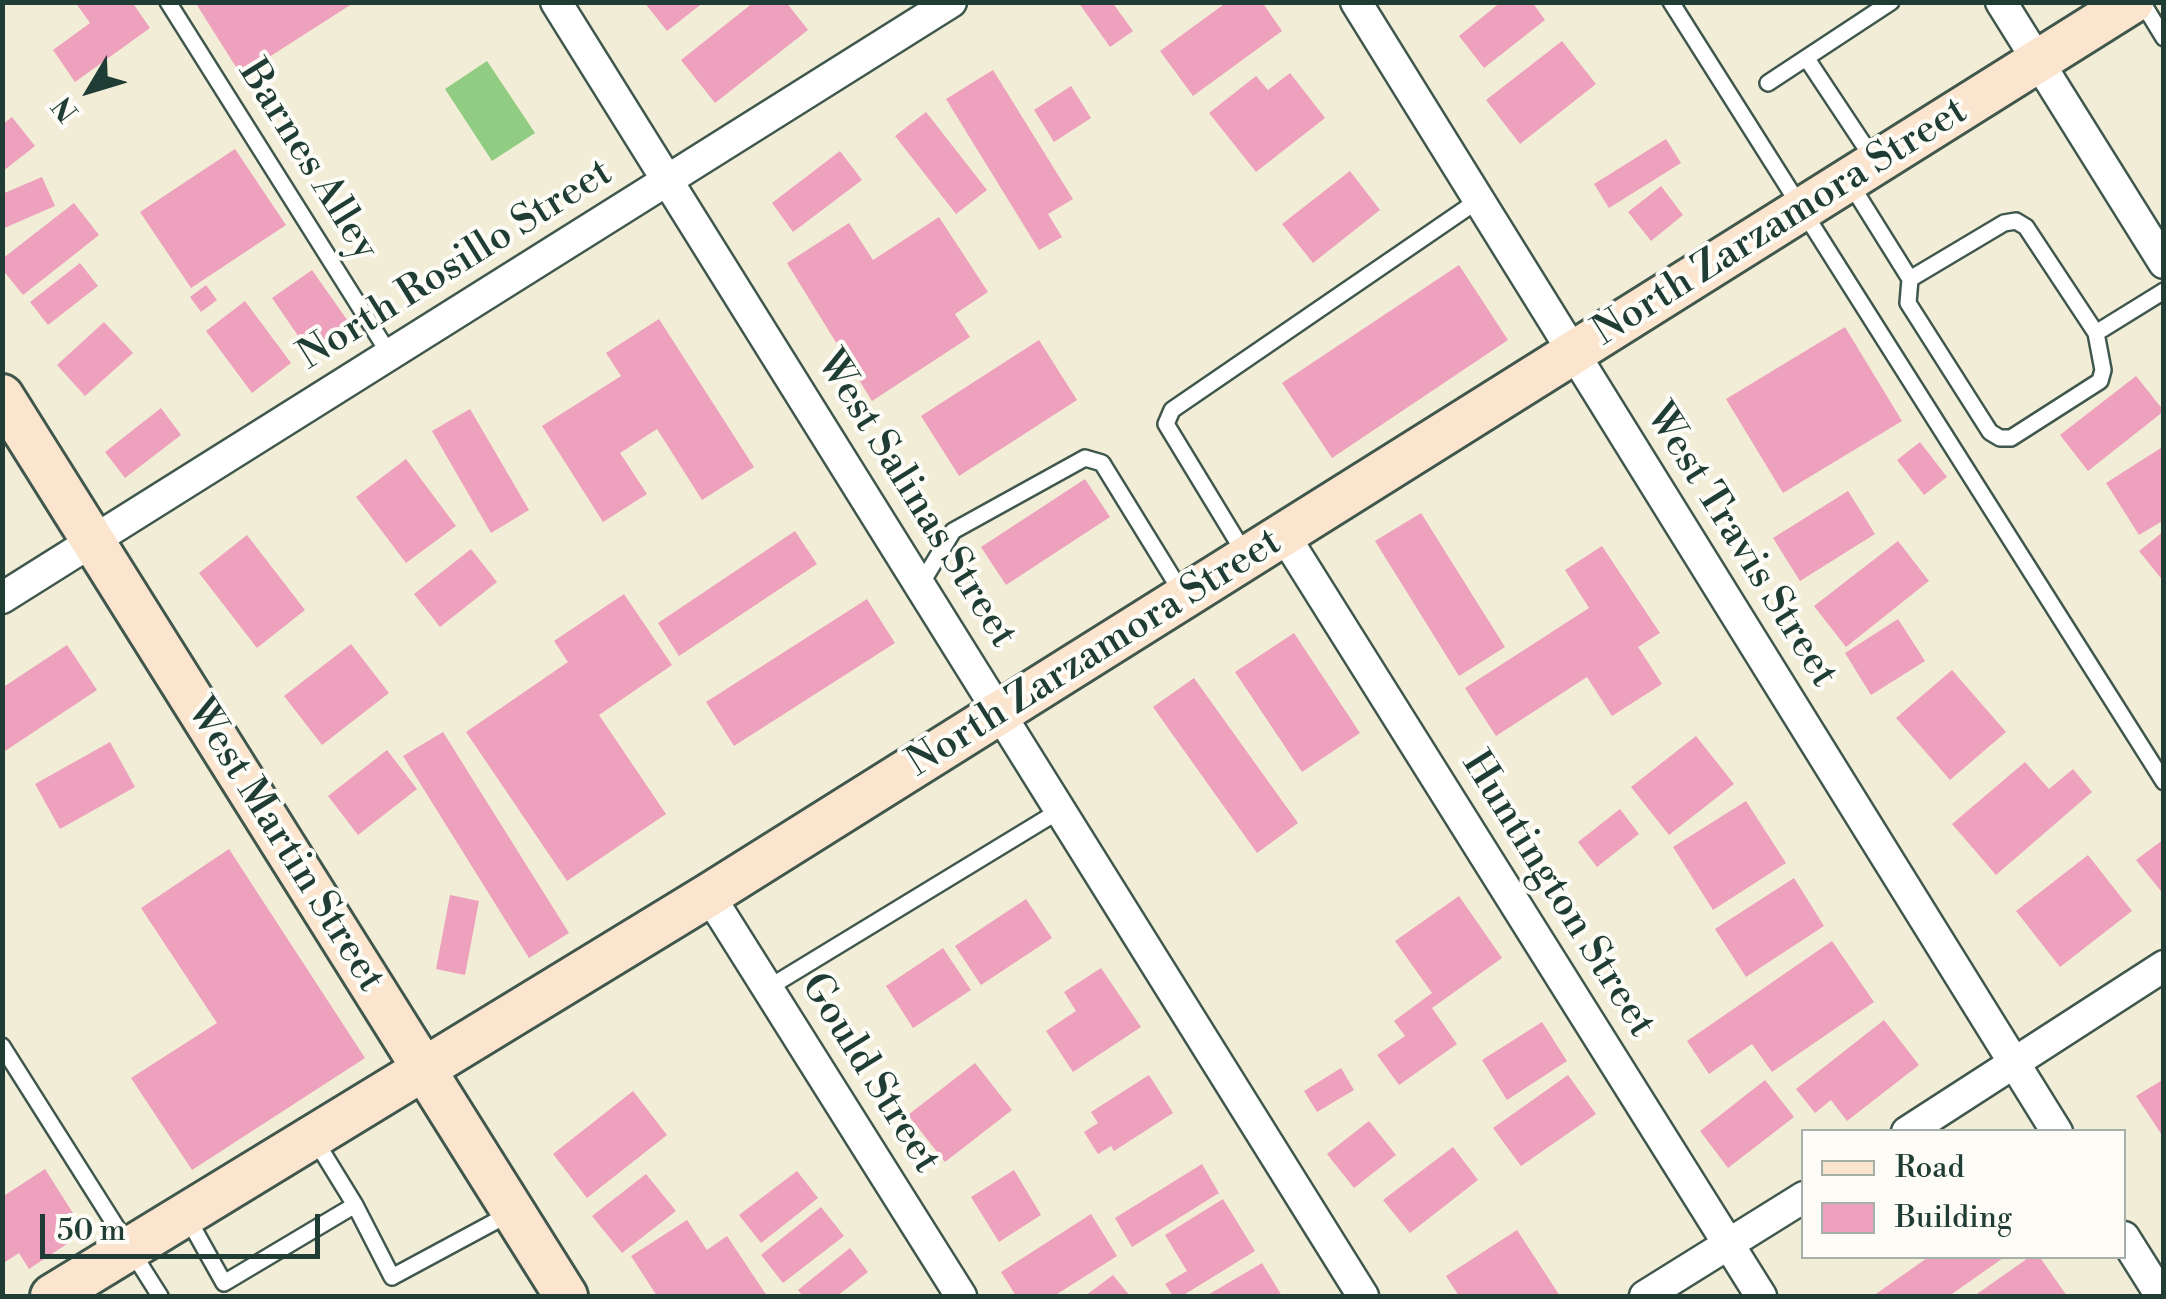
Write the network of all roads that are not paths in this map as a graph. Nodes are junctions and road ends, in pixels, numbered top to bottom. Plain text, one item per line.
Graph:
1 (168, 2) edge
2 (556, 2) edge
3 (951, 2) edge
4 (1356, 2) edge
5 (1671, 2) edge
6 (1890, 2) edge
7 (2000, 2) edge
8 (2132, 2) edge
9 (2142, 2) edge
10 (2164, 38) edge
11 (1807, 59) junction
12 (2038, 62) junction
13 (1768, 83) dead end
14 (1862, 171) junction
15 (668, 180) junction
16 (1480, 199) junction
17 (1802, 208) junction
18 (2164, 263) edge
19 (1910, 280) junction
20 (2164, 292) edge
21 (2096, 333) junction
22 (390, 354) junction
23 (1573, 354) junction
24 (2, 396) edge
25 (1284, 535) junction
26 (93, 541) junction
27 (1247, 558) junction
28 (921, 584) junction
29 (1184, 597) junction
30 (2, 598) edge
31 (1000, 712) junction
32 (2164, 782) edge
33 (1062, 809) junction
34 (710, 895) junction
35 (2164, 966) edge
36 (768, 988) junction
37 (2, 1046) edge
38 (2014, 1064) junction
39 (425, 1070) junction
40 (1912, 1129) edge
41 (2055, 1129) edge
42 (313, 1138) junction
43 (1801, 1199) edge
44 (355, 1205) junction
45 (513, 1212) junction
46 (185, 1214) junction
47 (2126, 1240) edge
48 (1728, 1244) junction
49 (130, 1248) junction
50 (52, 1296) edge
51 (160, 1296) edge
52 (566, 1296) edge
53 (961, 1296) edge
54 (1363, 1296) edge
55 (1644, 1296) edge
56 (1761, 1296) edge
57 (2161, 1296) edge

1 - 22 lane, Barnes Alley
2 - 15 street, West Salinas Street
3 - 15 street, North Rosillo Street
4 - 16 street, West Travis Street
5 - 17 lane
6 - 11 lane
7 - 12 street
8 - 12 main road, North Zarzamora Street
9 - 10 lane
11 - 13 lane
11 - 14 lane
12 - 14 main road, North Zarzamora Street
12 - 18 street
14 - 17 main road, North Zarzamora Street
14 - 19 lane
15 - 22 street, North Rosillo Street
15 - 28 street, West Salinas Street
16 - 23 street, West Travis Street
16 - 27 lane
17 - 23 main road, North Zarzamora Street
17 - 32 lane
19 - 21 lane
19 - 21 lane
20 - 21 lane
22 - 26 street, North Rosillo Street
23 - 25 main road, North Zarzamora Street
23 - 38 street, West Travis Street
24 - 26 main road, West Martin Street
25 - 27 main road, North Zarzamora Street
25 - 48 street, Huntington Street
26 - 30 street, North Rosillo Street
26 - 39 main road, West Martin Street
27 - 29 main road, North Zarzamora Street
28 - 29 lane
28 - 31 street, West Salinas Street
29 - 31 main road, North Zarzamora Street
31 - 33 street, West Salinas Street
31 - 34 main road, North Zarzamora Street
33 - 36 lane
33 - 54 street, West Salinas Street
34 - 36 street, Gould Street
34 - 39 main road, North Zarzamora Street
35 - 38 street
36 - 53 street, Gould Street
37 - 49 lane
38 - 40 street
38 - 41 street, West Travis Street
39 - 42 main road, North Zarzamora Street
39 - 45 main road, West Martin Street
42 - 44 lane
42 - 46 main road, North Zarzamora Street
43 - 48 street
44 - 45 lane
44 - 46 lane
45 - 52 main road, West Martin Street
46 - 49 main road, North Zarzamora Street
47 - 57 street
48 - 55 street
48 - 56 street, Huntington Street
49 - 50 main road, North Zarzamora Street
49 - 51 lane

